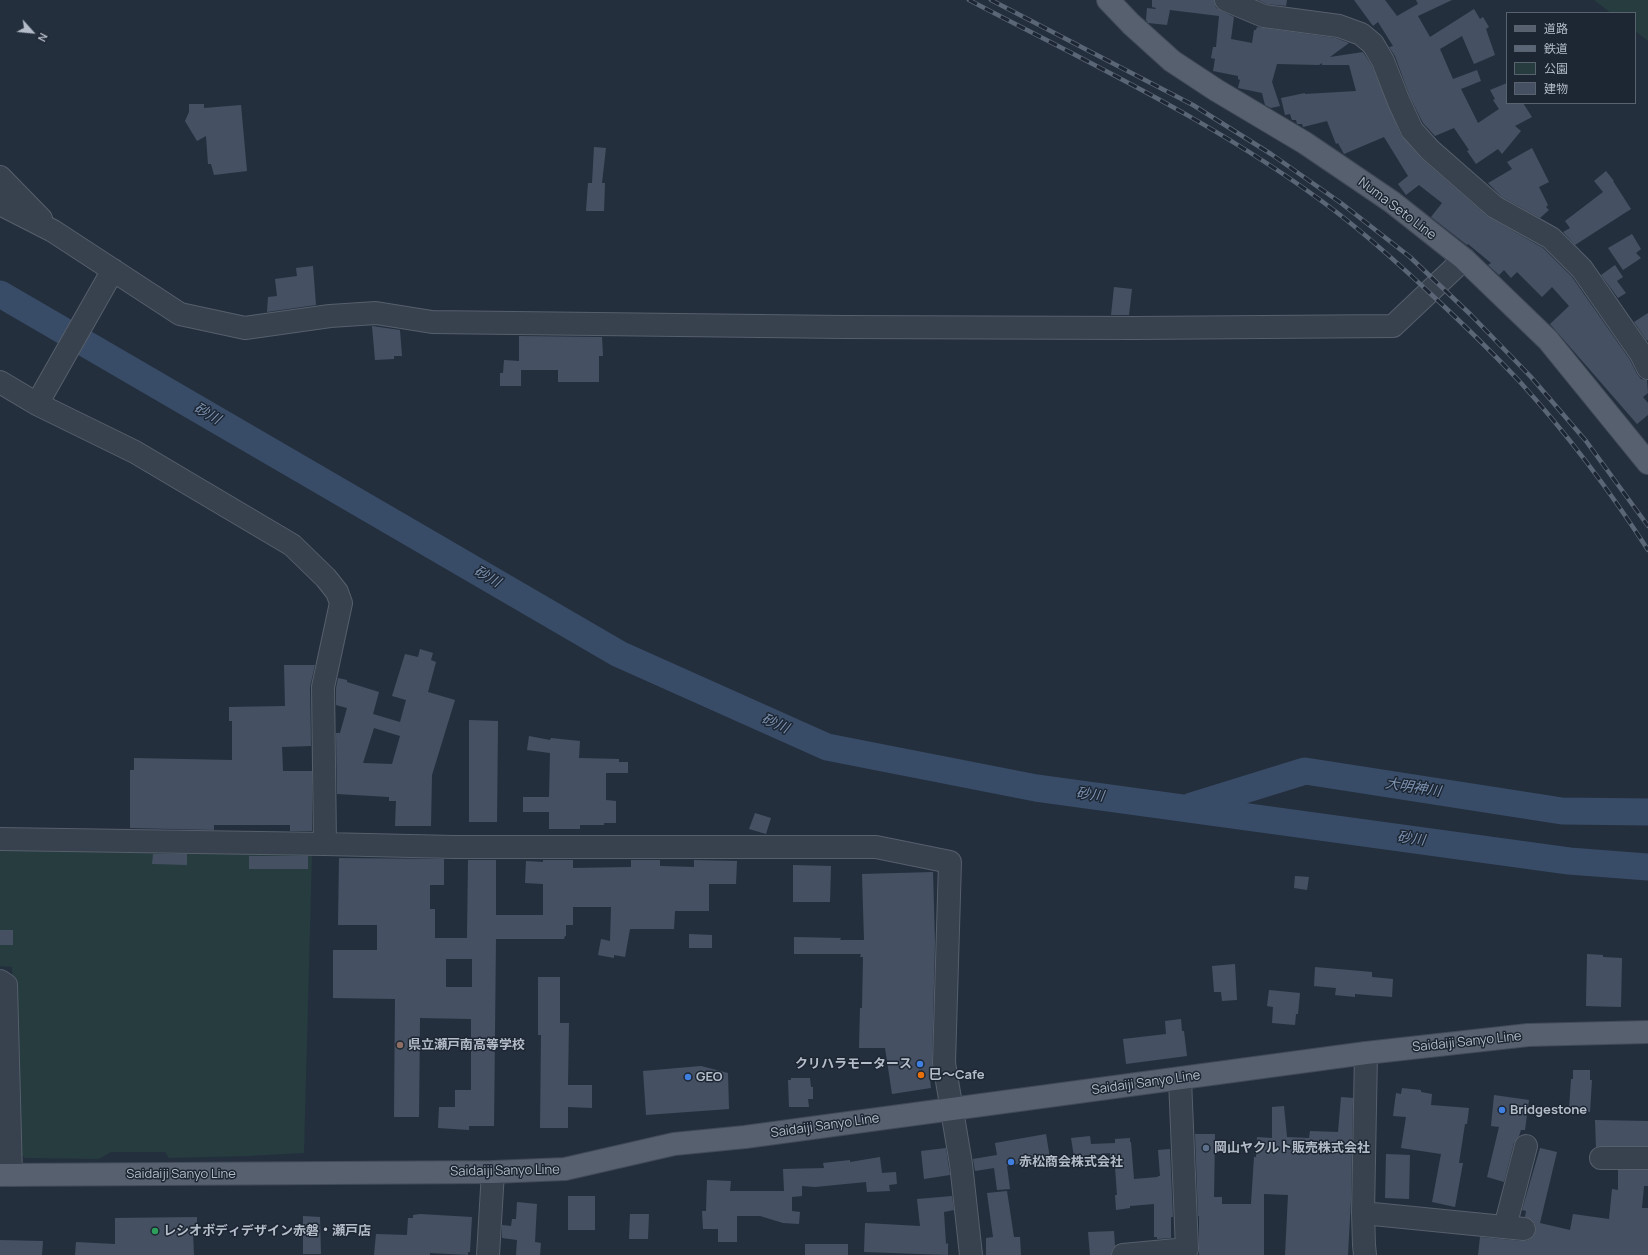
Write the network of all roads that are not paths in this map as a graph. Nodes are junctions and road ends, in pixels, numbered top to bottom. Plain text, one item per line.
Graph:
1 (1108, 0) edge
2 (1226, 0) edge
3 (0, 177) edge
4 (0, 204) edge
5 (53, 231) junction
6 (1464, 259) junction
7 (113, 270) junction
8 (1648, 368) edge
9 (0, 382) edge
10 (0, 391) edge
11 (37, 404) junction
12 (1648, 462) edge
13 (0, 839) edge
14 (325, 844) junction
15 (0, 981) edge
16 (1648, 1032) edge
17 (1366, 1053) junction
18 (1180, 1079) junction
19 (952, 1109) junction
20 (1526, 1146) dead end
21 (1601, 1158) dead end
22 (1648, 1158) edge
23 (493, 1172) junction
24 (5, 1175) edge
25 (1364, 1213) junction
26 (488, 1255) edge
27 (971, 1255) edge
28 (1123, 1255) edge
29 (1365, 1255) edge

1 - 6 main road, Numa Seto Line
2 - 8 street
3 - 5 street
4 - 5 street
5 - 7 street
6 - 7 street
6 - 12 main road, Numa Seto Line
7 - 11 street
9 - 11 street
10 - 11 street
11 - 14 street
13 - 14 street
14 - 19 street
15 - 24 street
16 - 17 main road, Saidaiji Sanyo Line
17 - 18 main road, Saidaiji Sanyo Line
17 - 25 street
18 - 19 main road, Saidaiji Sanyo Line
18 - 28 street
19 - 23 main road, Saidaiji Sanyo Line
19 - 27 street
20 - 25 street
21 - 22 street
23 - 24 main road, Saidaiji Sanyo Line
23 - 26 street
25 - 29 street

